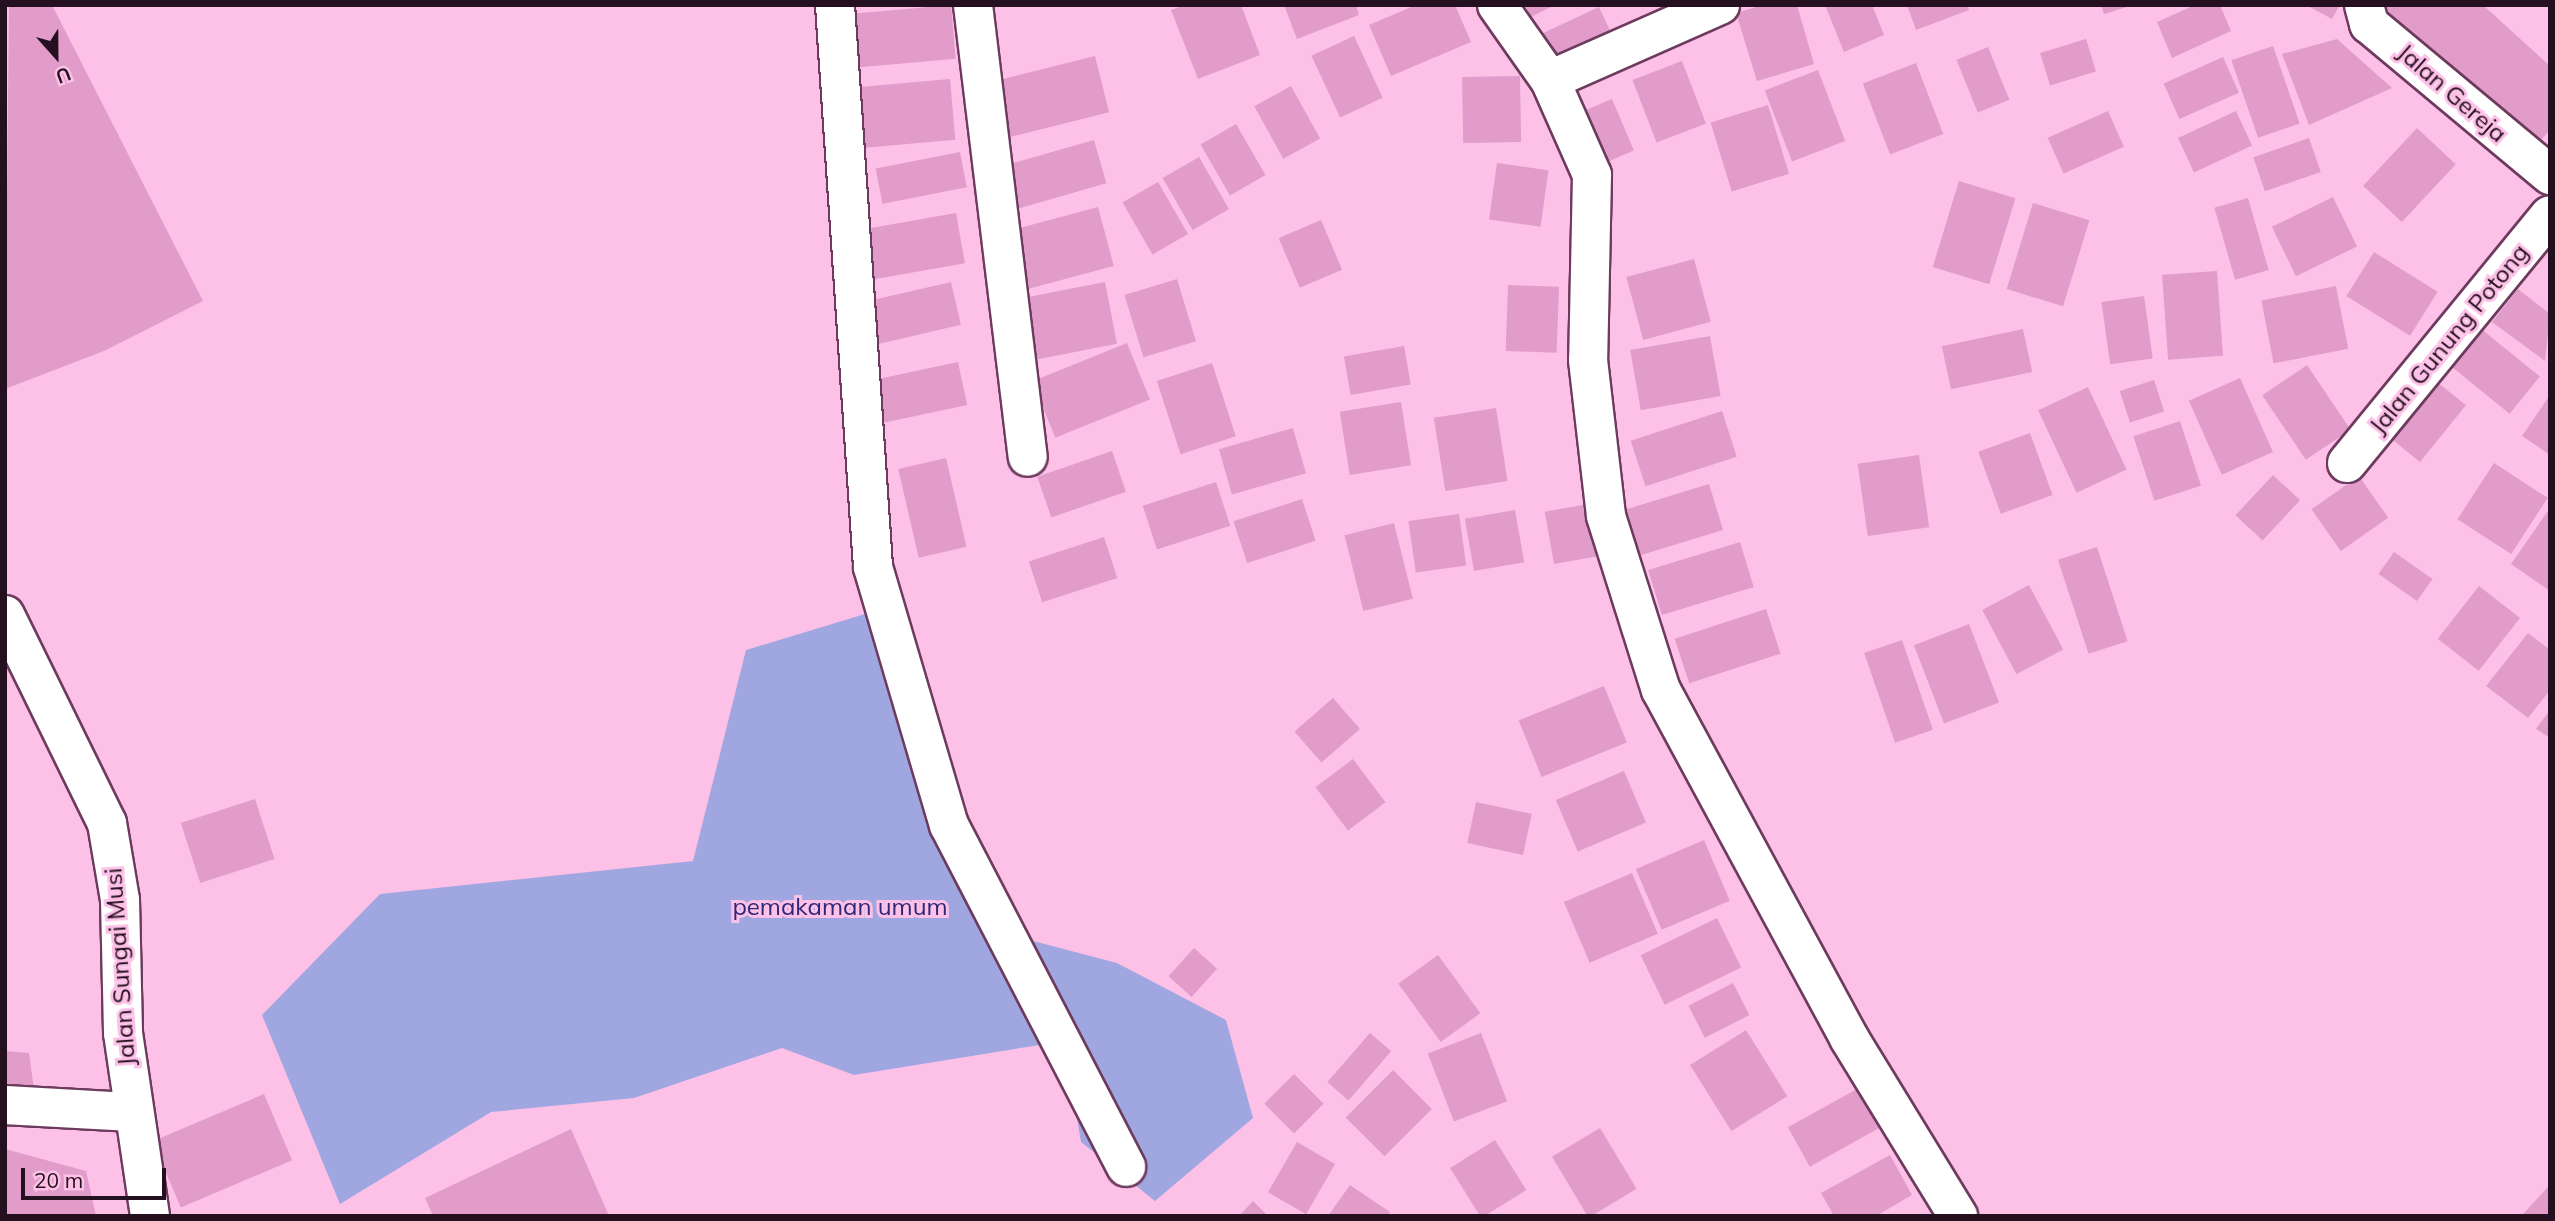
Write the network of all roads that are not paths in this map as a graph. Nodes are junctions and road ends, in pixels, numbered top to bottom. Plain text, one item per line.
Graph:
1 (835, 5) edge
2 (973, 5) edge
3 (1497, 5) edge
4 (1720, 5) edge
5 (2364, 5) edge
6 (1550, 80) junction
7 (2550, 175) edge
8 (2550, 215) edge
9 (1028, 457) dead end
10 (2347, 463) dead end
11 (5, 615) edge
12 (5, 1105) edge
13 (132, 1112) junction
14 (1126, 1167) dead end
15 (150, 1216) edge
16 (1958, 1216) edge

1 - 14 street
2 - 9 street
3 - 6 street
4 - 6 street
5 - 7 street, Jalan Gereja
6 - 16 street
8 - 10 street, Jalan Gunung Potong
11 - 13 street, Jalan Sungai Musi
12 - 13 street
13 - 15 street, Jalan Sungai Musi

